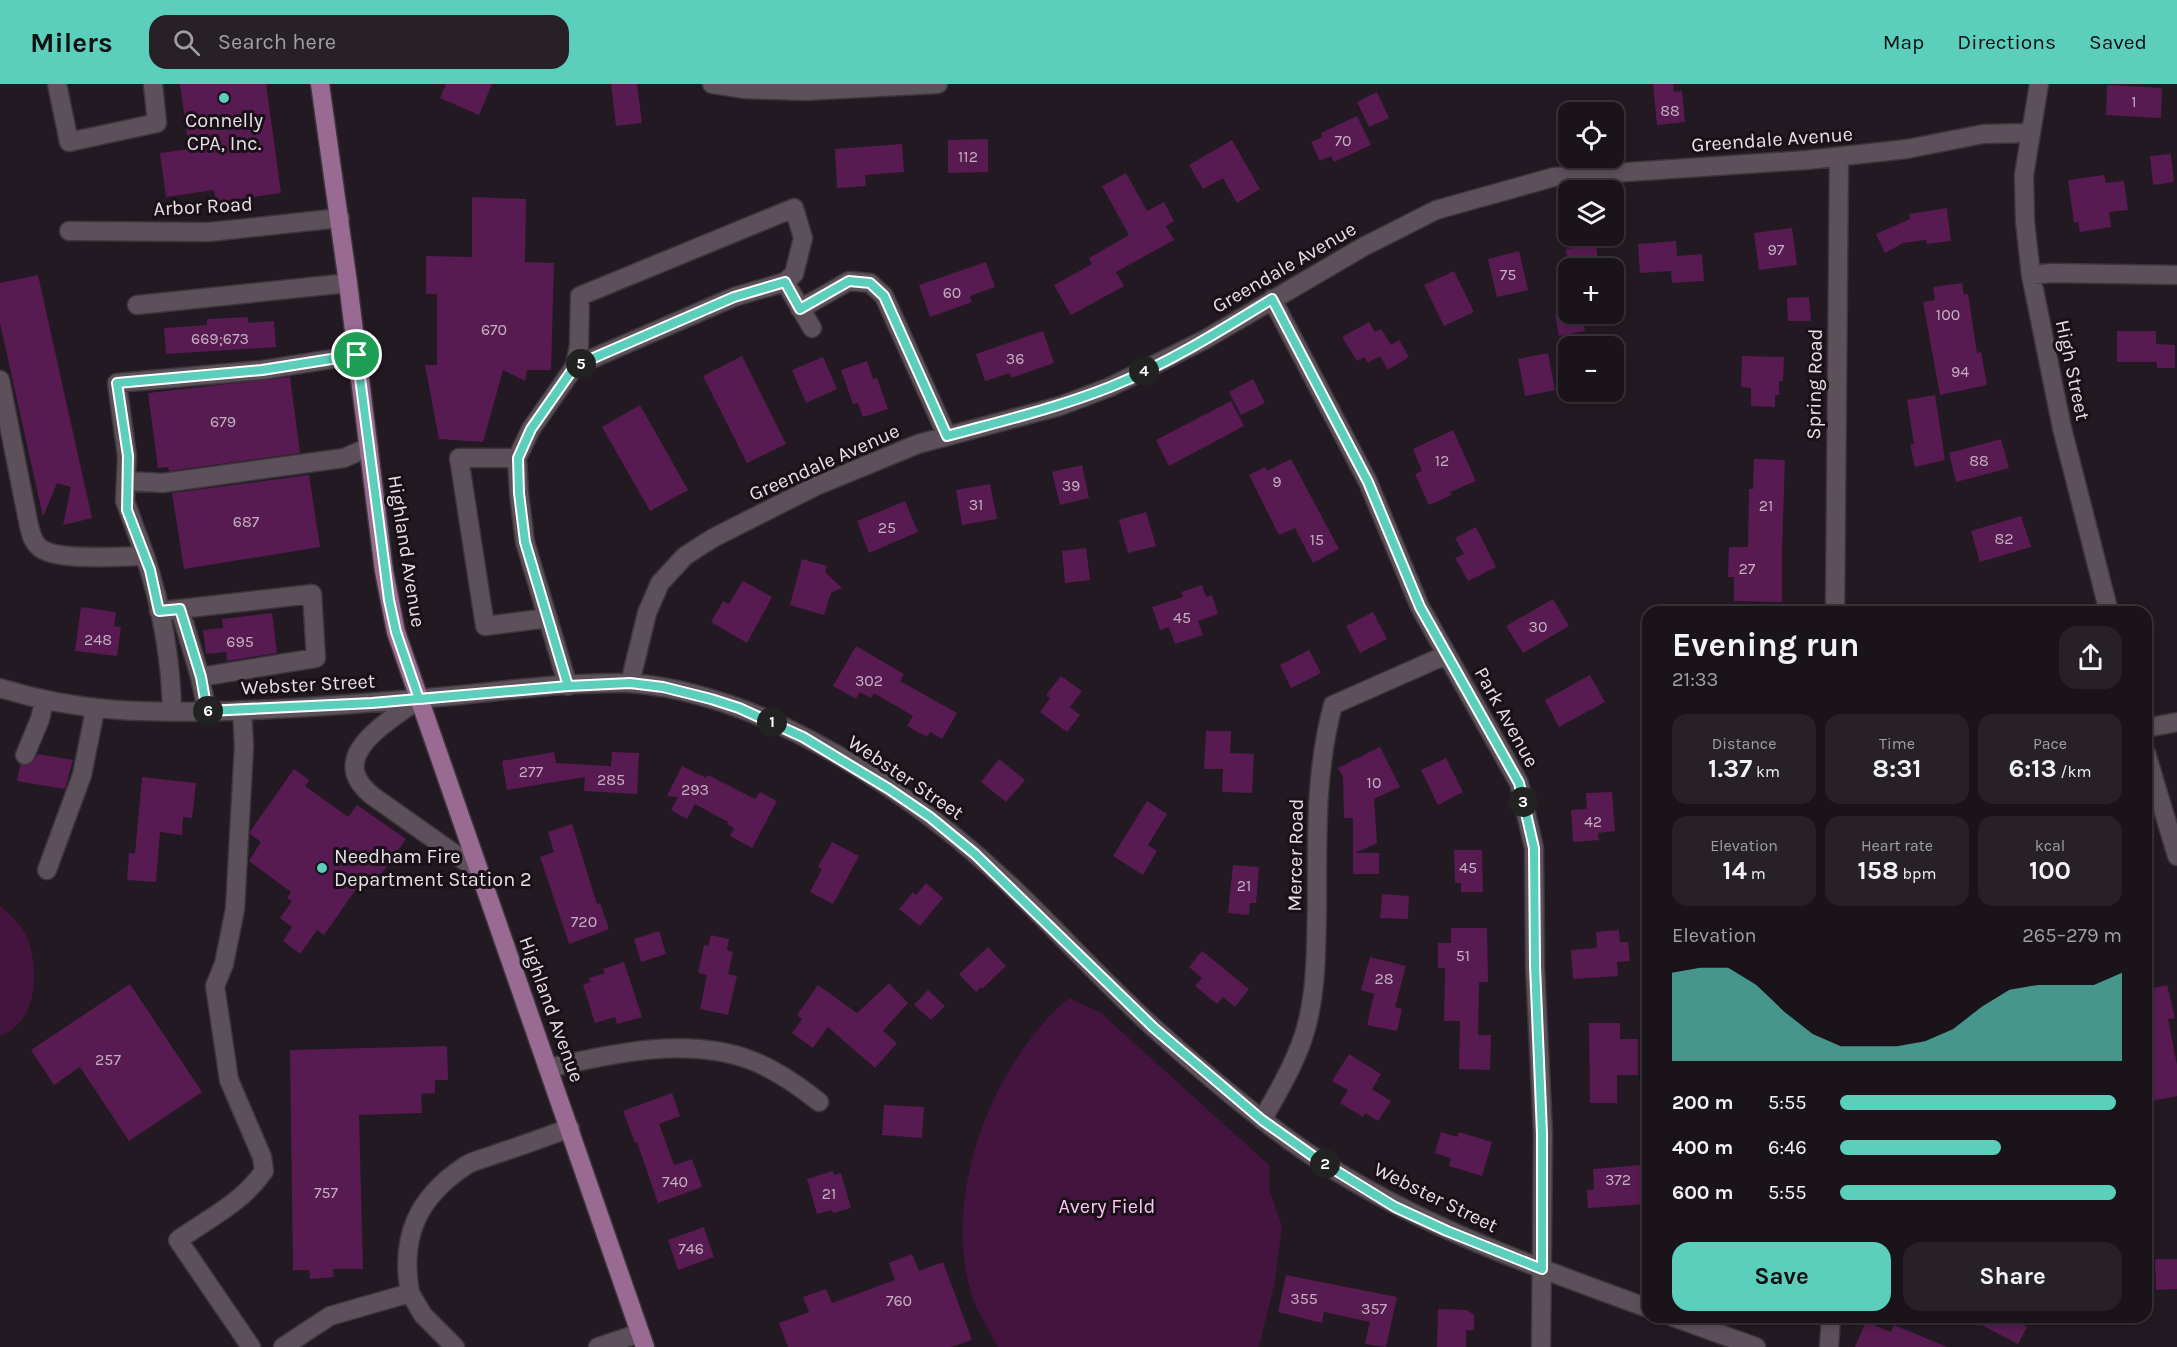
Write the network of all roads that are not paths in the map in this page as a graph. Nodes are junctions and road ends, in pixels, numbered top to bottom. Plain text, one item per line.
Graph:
1 (57, 84) edge
2 (153, 84) edge
3 (320, 84) edge
4 (712, 84) edge
5 (938, 84) edge
6 (2039, 84) edge
7 (2030, 133) junction
8 (1839, 157) junction
9 (340, 219) junction
10 (69, 231) dead end
11 (2031, 275) junction
12 (2177, 275) edge
13 (785, 282) junction
14 (348, 283) junction
15 (1272, 299) junction
16 (137, 305) dead end
17 (800, 309) junction
18 (812, 328) dead end
19 (357, 355) junction
20 (575, 366) junction
21 (0, 380) edge
22 (947, 436) junction
23 (369, 447) junction
24 (518, 458) junction
25 (126, 481) junction
26 (145, 556) junction
27 (1835, 606) edge
28 (2107, 606) edge
29 (180, 609) junction
30 (159, 611) junction
31 (548, 618) junction
32 (1446, 655) junction
33 (201, 677) junction
34 (630, 683) junction
35 (568, 686) junction
36 (0, 688) edge
37 (419, 699) junction
38 (44, 701) junction
39 (95, 710) junction
40 (242, 710) junction
41 (207, 711) junction
42 (172, 712) junction
43 (2177, 722) edge
44 (2152, 727) edge
45 (25, 755) dead end
46 (2152, 773) edge
47 (2177, 856) edge
48 (47, 870) dead end
49 (479, 871) junction
50 (549, 1068) junction
51 (819, 1102) dead end
52 (1262, 1120) junction
53 (570, 1128) junction
54 (1542, 1269) junction
55 (410, 1293) junction
56 (1642, 1306) edge
57 (1690, 1323) edge
58 (1831, 1323) edge
59 (643, 1340) edge
60 (251, 1347) edge
61 (283, 1347) edge
62 (455, 1347) edge
63 (598, 1347) edge
64 (1541, 1347) edge
65 (1756, 1347) edge
66 (1829, 1347) edge

1 - 2 street
3 - 9 main road, Highland Avenue
4 - 5 street
6 - 7 street
7 - 8 street, Greendale Avenue
7 - 11 street, High Street
8 - 15 street, Greendale Avenue
8 - 27 street, Spring Road
9 - 10 street, Arbor Road
9 - 14 main road, Highland Avenue
11 - 12 street
11 - 28 street, High Street
13 - 17 street
13 - 20 street
13 - 20 street
14 - 16 street
14 - 19 main road, Highland Avenue
15 - 22 street, Greendale Avenue
15 - 32 street, Park Avenue
17 - 18 street
17 - 22 street
19 - 23 main road, Highland Avenue
19 - 25 street
20 - 24 street
21 - 26 street
22 - 34 street, Greendale Avenue
23 - 25 street
23 - 37 main road, Highland Avenue
24 - 31 street
24 - 31 street
25 - 26 street
26 - 30 street
29 - 30 street
29 - 33 street
29 - 33 street
30 - 42 street
31 - 35 street
32 - 52 street, Mercer Road
32 - 54 street, Park Avenue
33 - 41 street
34 - 35 street, Webster Street
34 - 52 street, Webster Street
35 - 37 street, Webster Street
36 - 38 street, Webster Street
37 - 40 street, Webster Street
37 - 49 main road, Highland Avenue
37 - 49 street
38 - 39 street, Webster Street
38 - 45 street
39 - 42 street, Webster Street
39 - 48 street
40 - 41 street, Webster Street
40 - 60 street
41 - 42 street, Webster Street
43 - 44 street
46 - 47 street
49 - 50 main road, Highland Avenue
50 - 51 street
50 - 53 main road, Highland Avenue
52 - 54 street, Webster Street
53 - 55 street
53 - 59 main road, Highland Avenue
54 - 56 street, Webster Street
54 - 64 street, Park Avenue
55 - 61 street
55 - 62 street
57 - 65 street
58 - 66 street
59 - 63 street

